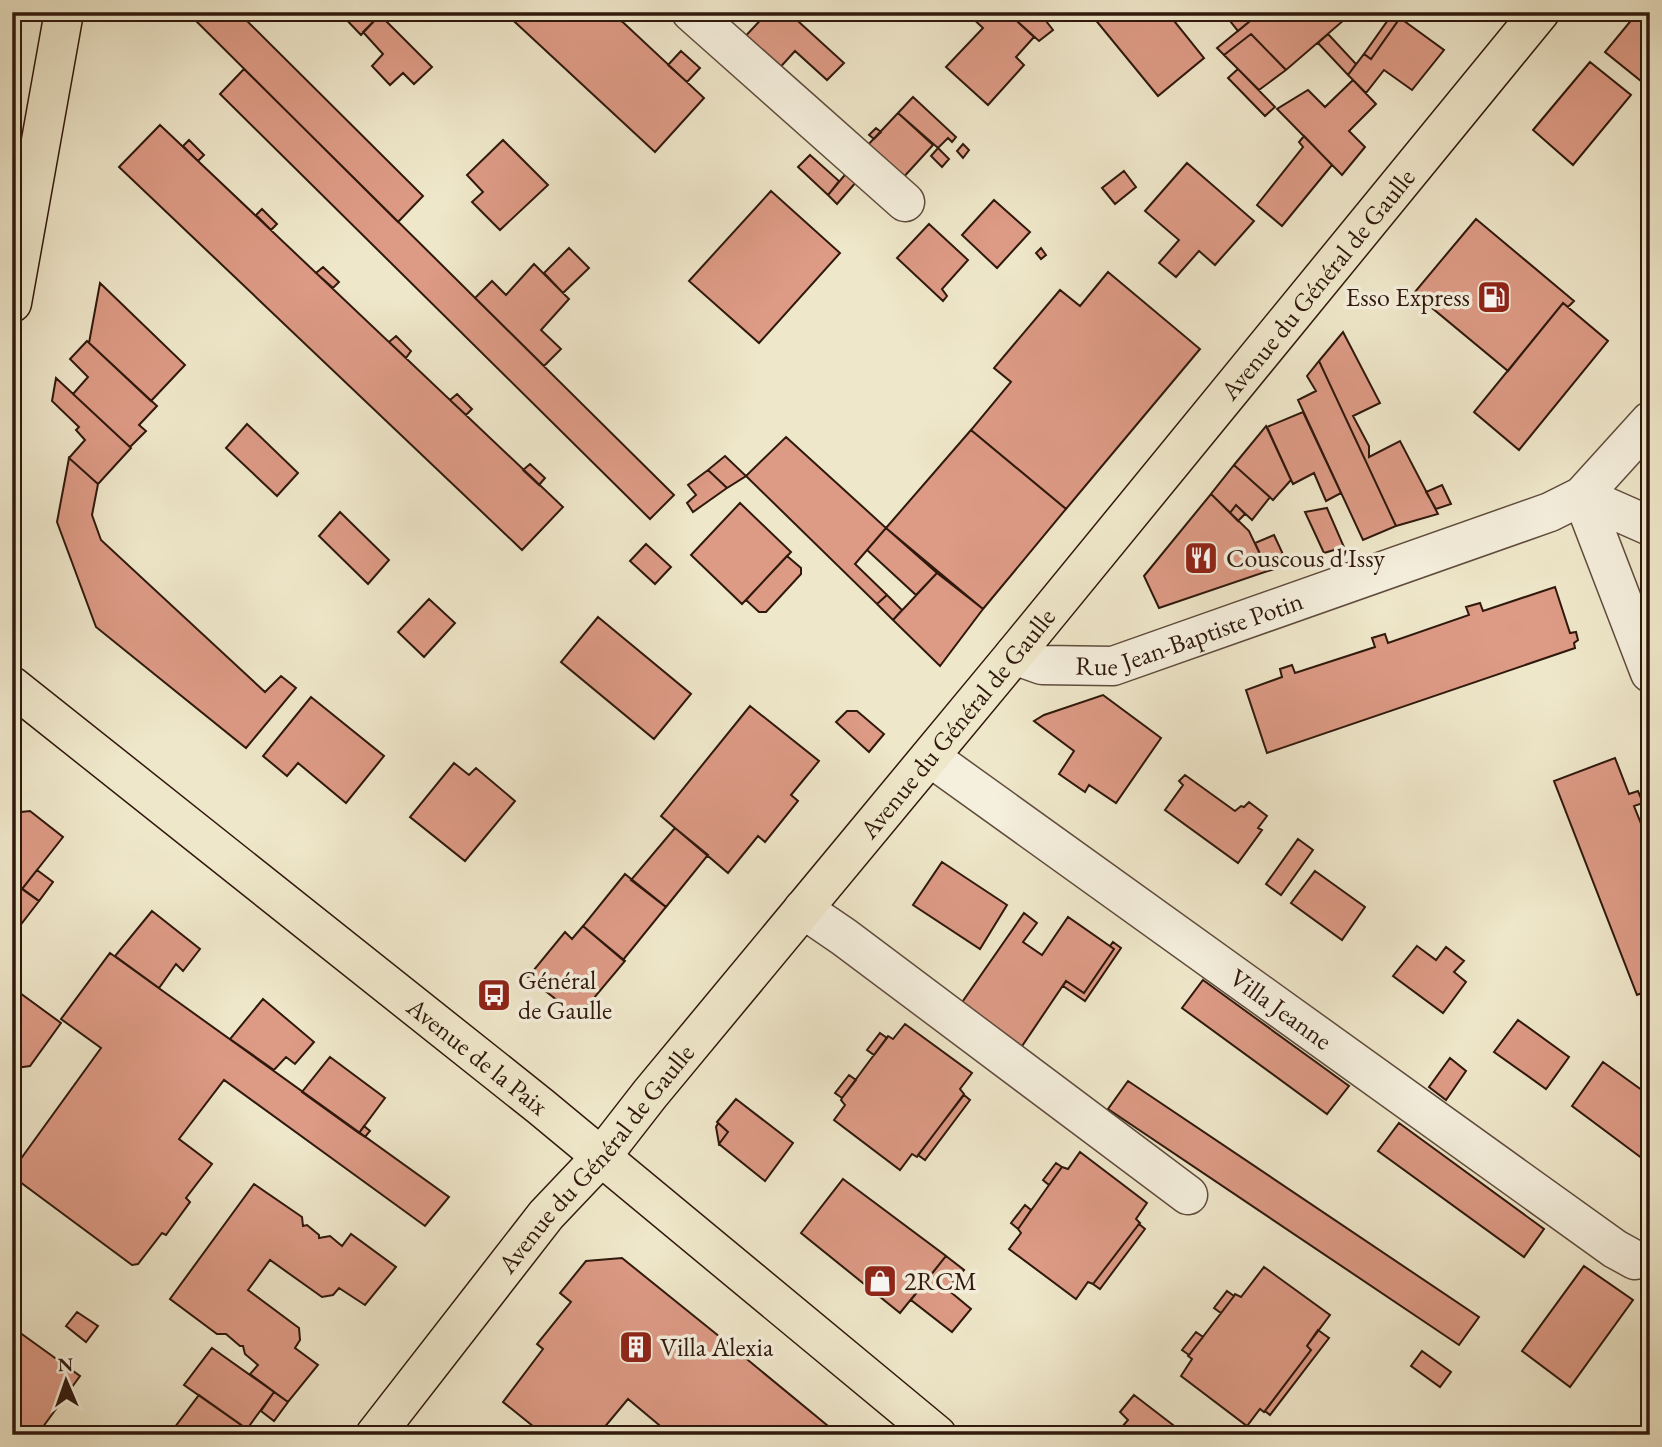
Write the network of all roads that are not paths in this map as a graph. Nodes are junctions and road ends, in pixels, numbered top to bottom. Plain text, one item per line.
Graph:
1 (64, 12) edge
2 (691, 12) edge
3 (1540, 12) edge
4 (905, 202) dead end
5 (12, 303) edge
6 (1650, 421) edge
7 (1582, 496) junction
8 (1650, 526) edge
9 (1014, 655) junction
10 (1650, 673) edge
11 (12, 686) edge
12 (930, 757) junction
13 (803, 909) junction
14 (601, 1157) junction
15 (1188, 1195) dead end
16 (1635, 1259) dead end
17 (375, 1435) edge
18 (937, 1435) edge

1 - 5 main road
2 - 4 street
3 - 9 main road, Avenue du Général de Gaulle
6 - 7 street, Rue Jean-Baptiste Potin
7 - 8 street
7 - 9 street, Rue Jean-Baptiste Potin
7 - 10 street
9 - 12 main road, Avenue du Général de Gaulle
11 - 14 main road, Avenue de la Paix
12 - 13 main road, Avenue du Général de Gaulle
12 - 16 street, Villa Jeanne
13 - 14 main road, Avenue du Général de Gaulle
13 - 15 street
14 - 17 main road, Avenue du Général de Gaulle
14 - 18 main road, Avenue de la Paix

